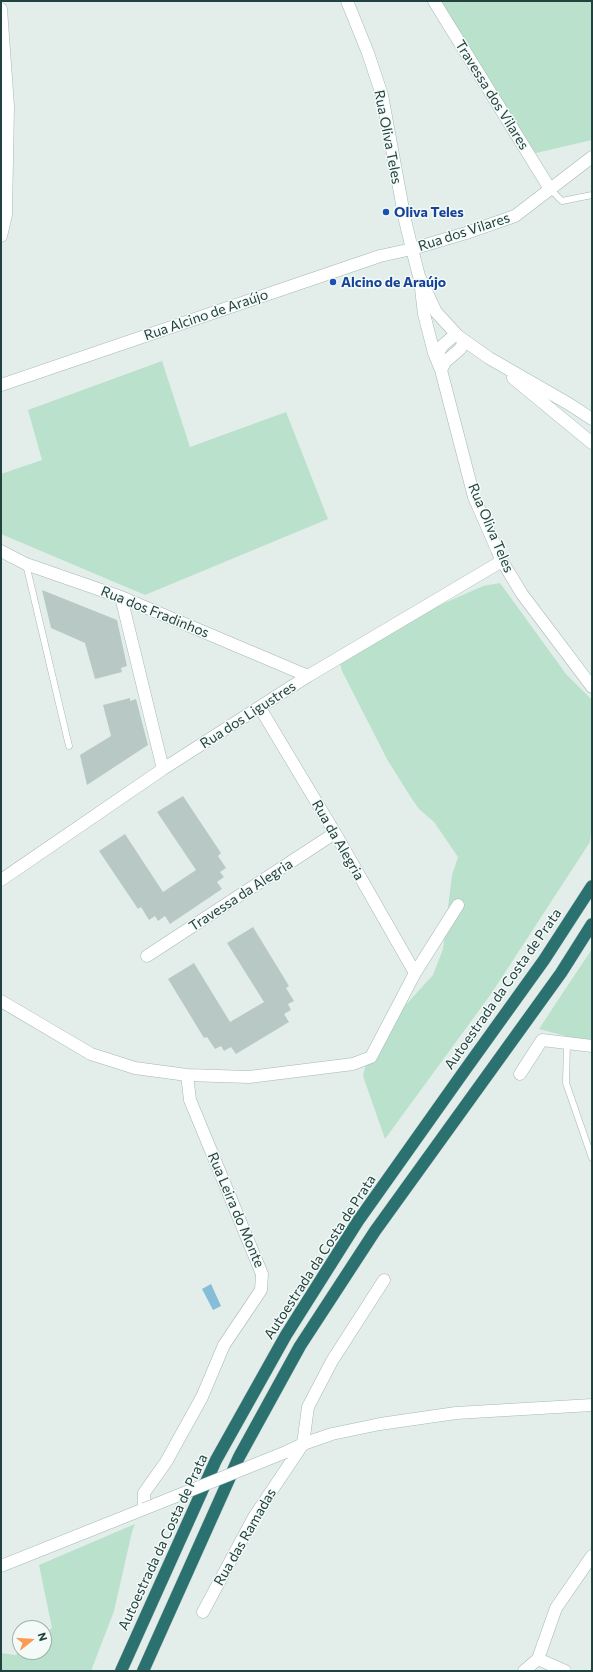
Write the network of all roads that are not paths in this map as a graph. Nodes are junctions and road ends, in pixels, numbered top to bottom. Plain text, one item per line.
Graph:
1 (347, 1) edge
2 (434, 1) edge
3 (1, 9) edge
4 (592, 157) edge
5 (550, 189) junction
6 (592, 195) edge
7 (1, 236) edge
8 (412, 249) junction
9 (419, 276) junction
10 (461, 337) junction
11 (436, 358) junction
12 (489, 358) junction
13 (441, 370) junction
14 (1, 385) edge
15 (592, 419) edge
16 (592, 443) edge
17 (1, 551) edge
18 (502, 561) junction
19 (26, 564) junction
20 (121, 597) junction
21 (308, 676) junction
22 (592, 687) edge
23 (260, 708) junction
24 (69, 746) dead end
25 (162, 769) junction
26 (336, 833) junction
27 (1, 880) edge
28 (592, 886) edge
29 (458, 905) dead end
30 (592, 924) edge
31 (147, 956) dead end
32 (415, 973) junction
33 (1, 1001) edge
34 (567, 1042) junction
35 (592, 1046) edge
36 (520, 1074) dead end
37 (187, 1075) junction
38 (592, 1158) edge
39 (384, 1280) dead end
40 (592, 1405) edge
41 (303, 1444) junction
42 (144, 1509) junction
43 (592, 1556) edge
44 (1, 1566) edge
45 (203, 1612) dead end
46 (538, 1659) junction
47 (121, 1671) edge
48 (143, 1671) edge
49 (524, 1671) edge
50 (565, 1671) edge

1 - 8 street, Rua Oliva Teles
2 - 5 street, Travessa dos Vilares
3 - 7 street
4 - 5 street, Rua dos Vilares
5 - 6 lane
5 - 8 street, Rua dos Vilares
8 - 9 street, Rua Oliva Teles
8 - 14 street, Rua Alcino de Araújo
9 - 10 street, Rua Oliva Teles
9 - 11 street, Rua Oliva Teles
10 - 11 street
10 - 12 street, Rua Oliva Teles
10 - 13 street
11 - 13 street, Rua Oliva Teles
12 - 15 street, Rua Oliva Teles
12 - 16 street, Rua Oliva Teles
13 - 18 street, Rua Oliva Teles
17 - 19 street, Rua dos Fradinhos
18 - 21 street, Rua dos Ligustres
18 - 22 street, Rua Oliva Teles
19 - 20 street, Rua dos Fradinhos
19 - 24 lane
20 - 21 street, Rua dos Fradinhos
20 - 25 street
21 - 23 street, Rua dos Ligustres
23 - 25 street, Rua dos Ligustres
23 - 26 street, Rua da Alegria
25 - 27 street, Rua dos Ligustres
26 - 31 street, Travessa da Alegria
26 - 32 street, Rua da Alegria
28 - 47 highway, Autoestrada da Costa de Prata
29 - 32 street
30 - 48 highway
32 - 37 street
33 - 37 street
34 - 35 street
34 - 36 street
34 - 38 lane
37 - 42 street, Rua Leira do Monte
39 - 41 street
40 - 41 street
41 - 42 street, bridge
41 - 45 street, Rua das Ramadas
42 - 44 street
43 - 46 street
46 - 49 street
46 - 50 street

